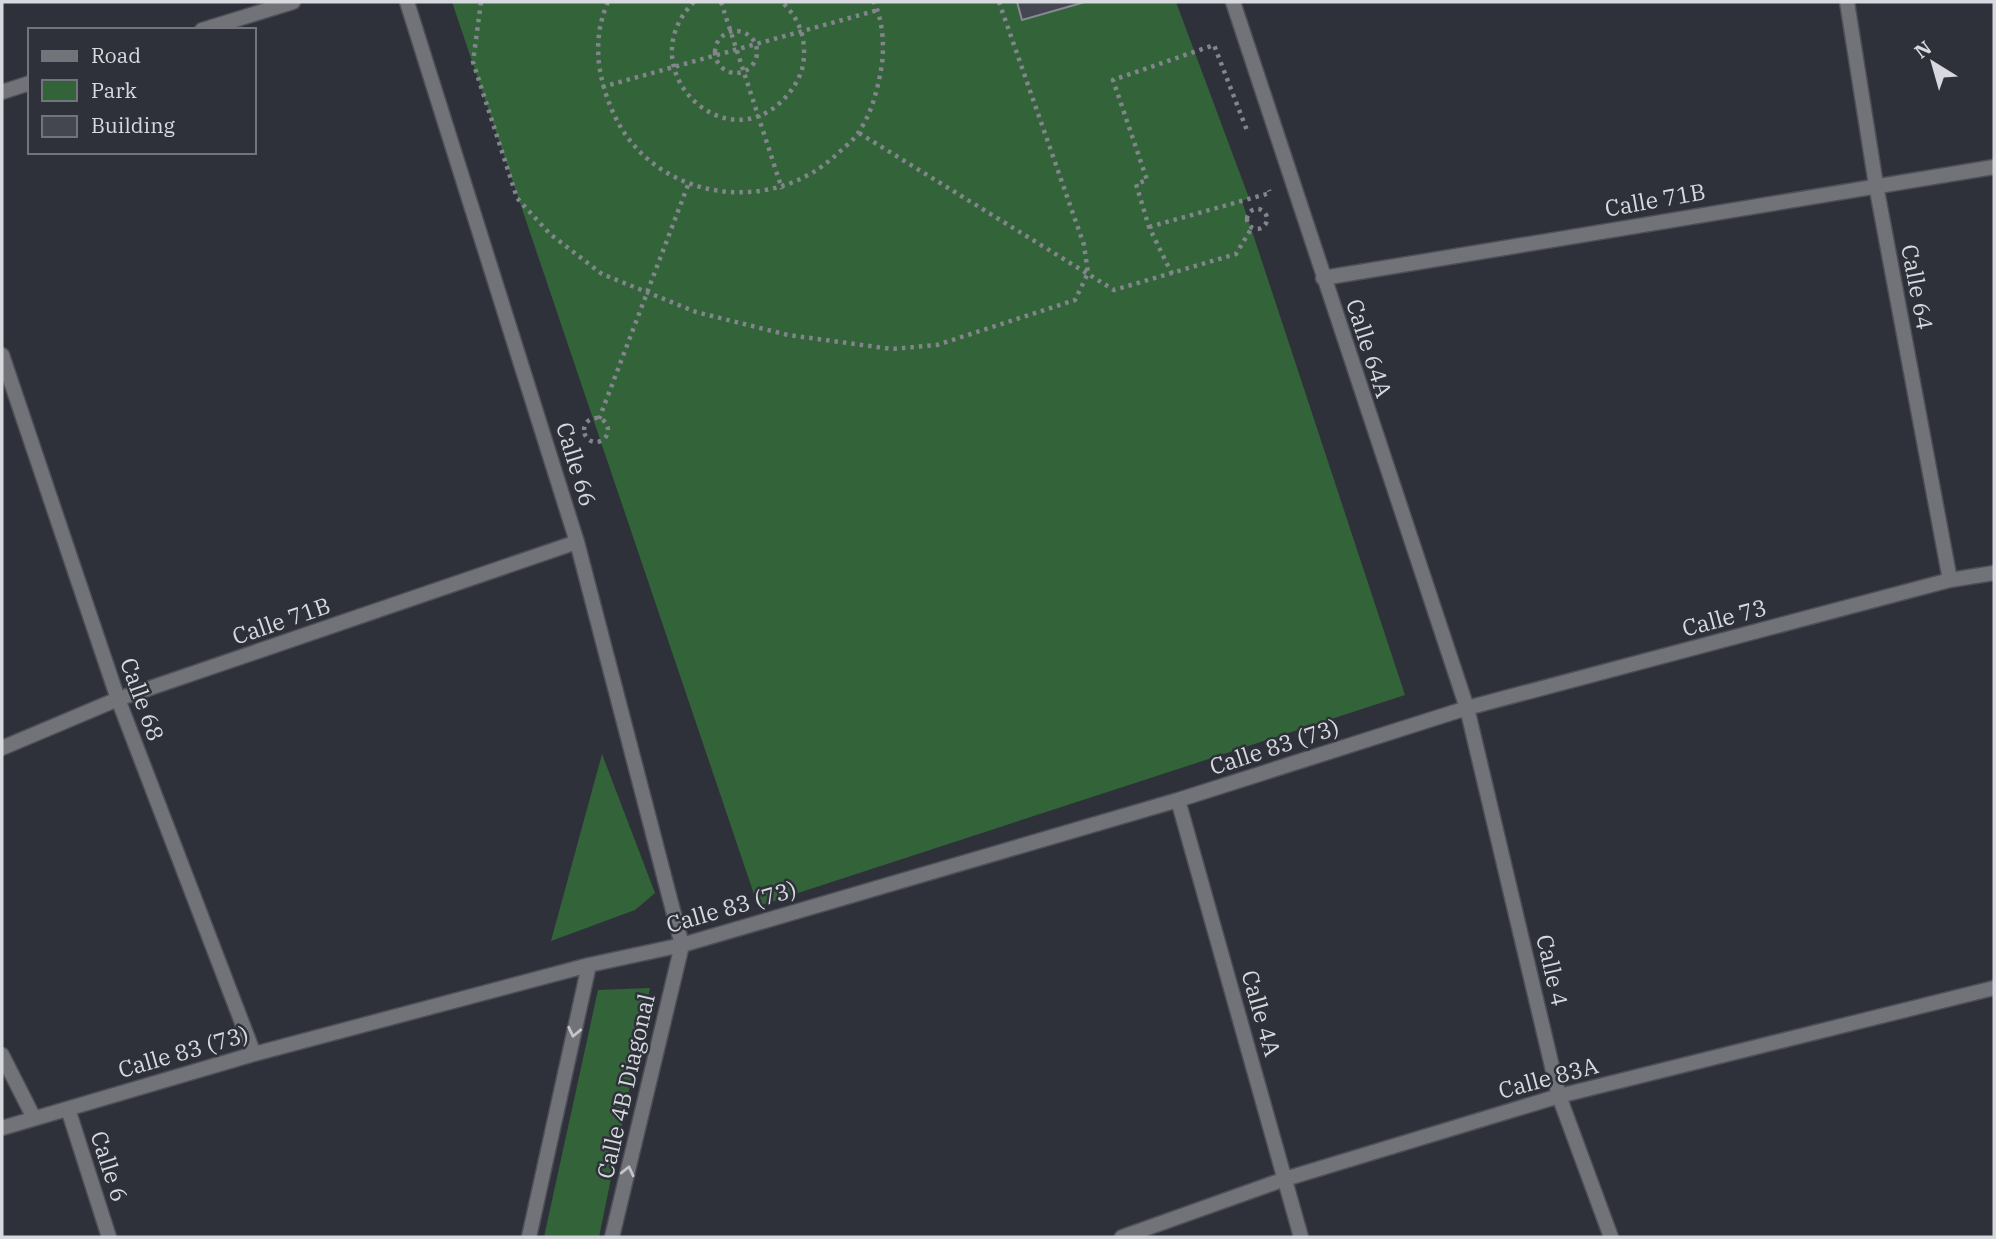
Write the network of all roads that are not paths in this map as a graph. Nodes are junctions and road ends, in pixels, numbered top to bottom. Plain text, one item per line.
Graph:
1 (293, 2) edge
2 (408, 2) edge
3 (1233, 2) edge
4 (1847, 2) edge
5 (208, 28) edge
6 (28, 84) edge
7 (2, 92) edge
8 (1994, 167) edge
9 (1876, 185) junction
10 (1323, 278) junction
11 (2, 355) edge
12 (577, 542) junction
13 (1994, 573) edge
14 (1950, 580) junction
15 (118, 699) junction
16 (1466, 708) junction
17 (2, 748) edge
18 (1178, 800) junction
19 (682, 945) junction
20 (589, 965) junction
21 (1994, 988) edge
22 (254, 1054) junction
23 (2, 1055) edge
24 (1559, 1096) junction
25 (68, 1109) junction
26 (34, 1118) junction
27 (2, 1128) edge
28 (1285, 1179) junction
29 (109, 1237) edge
30 (529, 1237) edge
31 (612, 1237) edge
32 (1122, 1237) edge
33 (1301, 1237) edge
34 (1611, 1237) edge

1 - 5 street
2 - 12 street, Calle 66
3 - 10 street, Calle 64A
4 - 9 street, Calle 64
6 - 7 street
8 - 9 street, Calle 71B
9 - 10 street, Calle 71B
9 - 14 street, Calle 64
10 - 16 street, Calle 64A
11 - 15 street, Calle 68
12 - 15 street, Calle 71B
12 - 19 street, Calle 66
13 - 14 street, Calle 73
14 - 16 street, Calle 73
15 - 17 street, Calle 71B
15 - 22 street, Calle 68
16 - 18 street, Calle 83 (73)
16 - 24 street, Calle 4
18 - 19 street, Calle 83 (73)
18 - 28 street, Calle 4A
19 - 20 street, Calle 83 (73)
31 -> 19 street, Calle 4B Diagonal
20 - 22 street, Calle 83 (73)
20 -> 30 street
21 - 24 street, Calle 83A
22 - 25 street, Calle 83 (73)
23 - 26 street
24 - 28 street, Calle 83A
24 - 34 street, Calle 4
25 - 26 street, Calle 83 (73)
25 - 29 street, Calle 6
26 - 27 street, Calle 83 (73)
28 - 32 street, Calle 83A
28 - 33 street, Calle 4A

